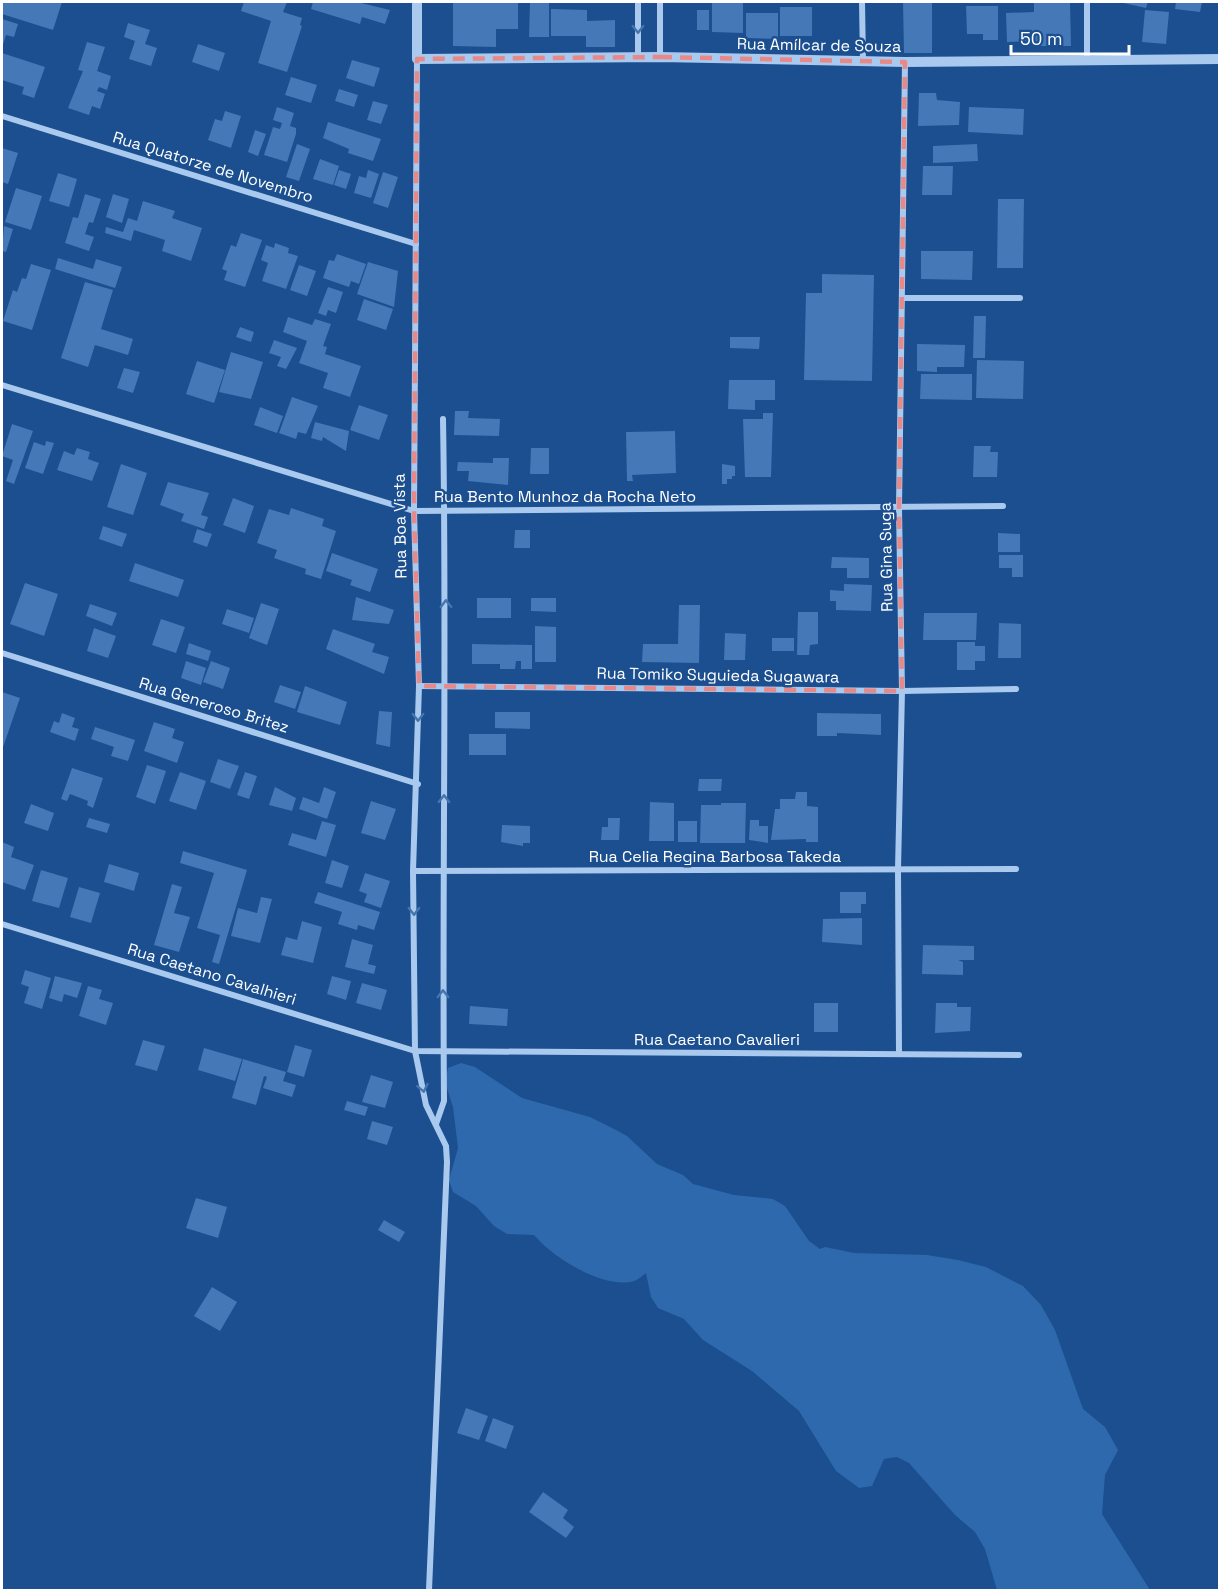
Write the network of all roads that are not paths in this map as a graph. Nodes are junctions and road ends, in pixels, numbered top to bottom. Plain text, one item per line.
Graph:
1 (417, 2) edge
2 (638, 2) edge
3 (660, 2) edge
4 (862, 2) edge
5 (1086, 2) edge
6 (638, 57) junction
7 (660, 57) junction
8 (417, 59) junction
9 (1220, 59) edge
10 (1087, 60) junction
11 (863, 61) junction
12 (904, 62) junction
13 (2, 116) edge
14 (416, 244) junction
15 (902, 298) junction
16 (1020, 298) dead end
17 (2, 385) edge
18 (443, 419) dead end
19 (1003, 506) dead end
20 (899, 508) junction
21 (445, 509) junction
22 (414, 511) junction
23 (2, 653) edge
24 (419, 686) junction
25 (446, 686) junction
26 (1016, 688) dead end
27 (902, 691) junction
28 (418, 784) junction
29 (898, 869) junction
30 (1016, 869) dead end
31 (443, 870) junction
32 (413, 872) junction
33 (2, 924) edge
34 (415, 1051) junction
35 (443, 1052) junction
36 (899, 1052) junction
37 (1019, 1055) dead end
38 (436, 1124) junction
39 (429, 1590) edge

1 - 8 street, Rua Boa Vista
2 -> 6 street
3 - 7 street
4 - 11 street
5 - 10 street
6 - 7 street, Rua Amílcar de Souza
6 - 8 street, Rua Amílcar de Souza
7 - 11 street, Rua Amílcar de Souza
8 - 14 street, Rua Boa Vista
9 - 10 street, Rua Amílcar de Souza
10 - 12 street, Rua Amílcar de Souza
11 - 12 street, Rua Amílcar de Souza
12 - 15 street, Rua Gina Suga
13 - 14 street, Rua Quatorze de Novembro
14 - 22 street, Rua Boa Vista
15 - 16 street
15 - 20 street, Rua Gina Suga
17 - 22 street, Rua Bento Munhoz da Rocha Neto
18 - 21 street
19 - 20 street, Rua Bento Munhoz da Rocha Neto
20 - 21 street, Rua Bento Munhoz da Rocha Neto
20 - 27 street, Rua Gina Suga
21 - 22 street, Rua Bento Munhoz da Rocha Neto
25 -> 21 street
22 - 24 street, Rua Boa Vista
23 - 28 street, Rua Generoso Britez
24 - 25 street, Rua Tomiko Suguieda Sugawara
24 -> 28 street, Rua Boa Vista
25 - 27 street, Rua Tomiko Suguieda Sugawara
31 -> 25 street
26 - 27 street, Rua Tomiko Suguieda Sugawara
27 - 29 street, Rua Gina Suga
28 - 32 street, Rua Boa Vista
29 - 30 street, Rua Celia Regina Barbosa Takeda
29 - 31 street, Rua Celia Regina Barbosa Takeda
29 - 36 street, Rua Gina Suga
31 - 32 street, Rua Celia Regina Barbosa Takeda
35 -> 31 street
32 -> 34 street, Rua Boa Vista
33 - 34 street, Rua Caetano Cavalhieri
34 - 35 street, Rua Caetano Cavalieri
34 -> 38 street, Rua Boa Vista
35 - 36 street, Rua Caetano Cavalieri
35 - 38 street
36 - 37 street, Rua Caetano Cavalieri
38 - 39 street, Rua Boa Vista

